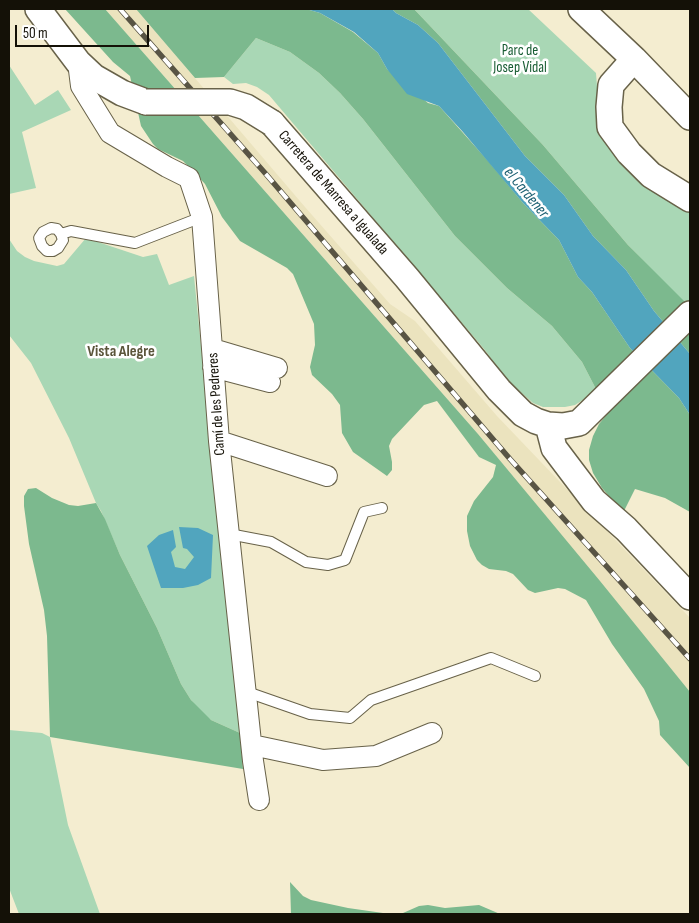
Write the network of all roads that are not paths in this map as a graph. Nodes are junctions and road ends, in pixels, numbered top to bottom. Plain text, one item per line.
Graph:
1 (38, 9) edge
2 (581, 9) edge
3 (634, 59) junction
4 (78, 62) junction
5 (690, 117) edge
6 (690, 198) edge
7 (202, 217) junction
8 (61, 234) dead end
9 (690, 314) edge
10 (213, 358) junction
11 (273, 375) dead end
12 (573, 424) junction
13 (548, 425) junction
14 (219, 441) junction
15 (327, 476) dead end
16 (382, 508) dead end
17 (626, 529) junction
18 (229, 534) junction
19 (690, 597) edge
20 (535, 676) dead end
21 (247, 692) junction
22 (432, 733) dead end
23 (252, 745) junction
24 (259, 800) dead end

1 - 4 street, Carretera de Manresa a Igualada
2 - 3 street
3 - 5 street
3 - 6 street
4 - 7 street, Camí de les Pedreres
4 - 13 street, Carretera de Manresa a Igualada, bridge
7 - 8 lane
7 - 10 street, Camí de les Pedreres
9 - 12 street
10 - 11 street
10 - 14 street, Camí de les Pedreres
12 - 13 street, Carretera de Manresa a Igualada
12 - 17 street
13 - 17 street
14 - 15 street
14 - 18 street, Camí de les Pedreres
16 - 18 lane
17 - 19 street
18 - 21 street, Camí de les Pedreres
20 - 21 lane
21 - 23 street, Camí de les Pedreres
22 - 23 street
23 - 24 street, Camí de les Pedreres

